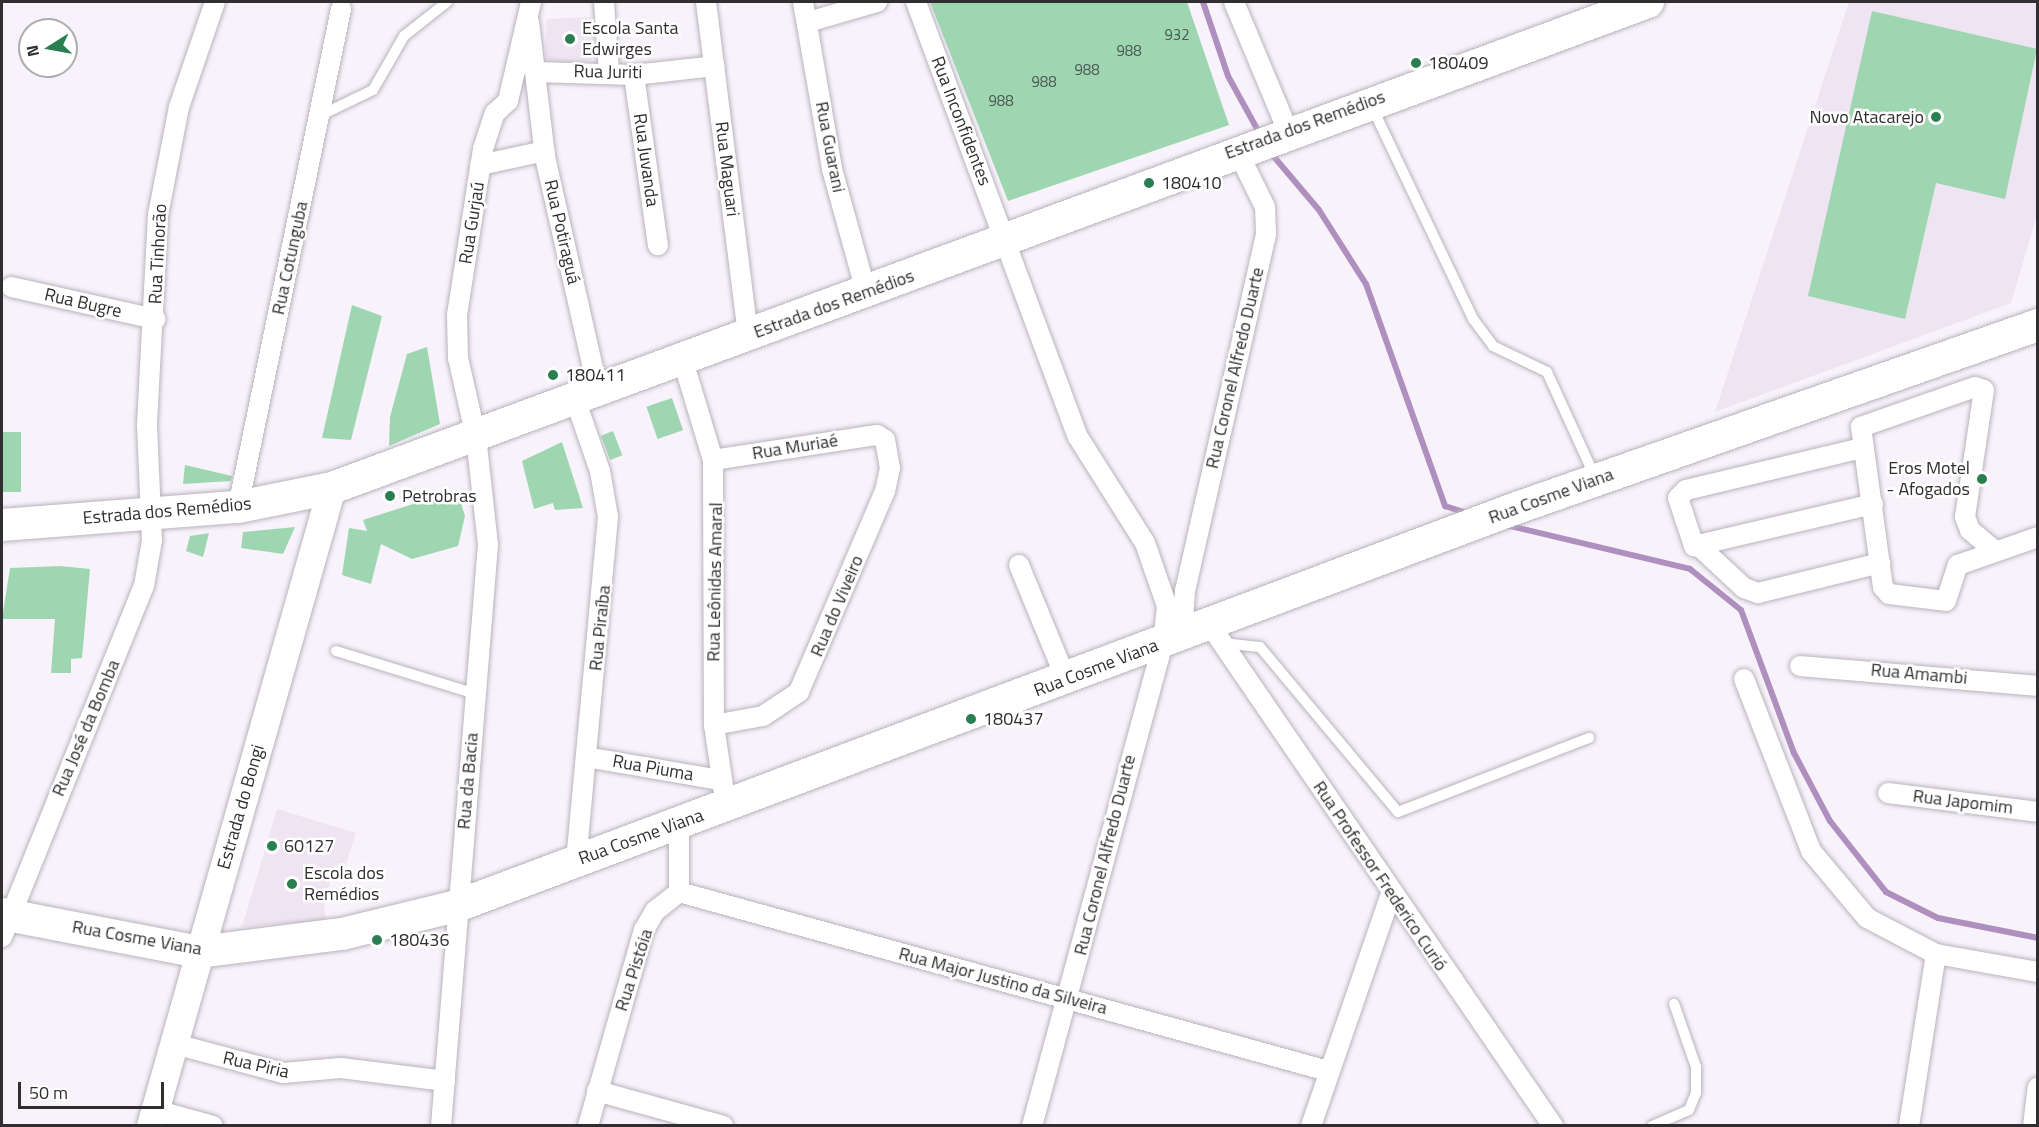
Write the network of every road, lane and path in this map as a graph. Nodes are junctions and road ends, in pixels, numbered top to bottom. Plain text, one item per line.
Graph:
1 (215, 2) edge
2 (447, 2) edge
3 (604, 2) edge
4 (705, 2) edge
5 (803, 2) edge
6 (877, 2) edge
7 (916, 2) edge
8 (1234, 2) edge
9 (1648, 2) edge
10 (341, 9) dead end
11 (529, 9) edge
12 (808, 22) junction
13 (715, 66) junction
14 (537, 72) junction
15 (609, 72) junction
16 (634, 75) junction
17 (1369, 101) junction
18 (319, 116) junction
19 (1286, 132) junction
20 (1244, 147) junction
21 (545, 151) junction
22 (480, 165) junction
23 (1006, 241) junction
24 (658, 246) dead end
25 (10, 287) dead end
26 (866, 292) junction
27 (155, 319) junction
28 (2037, 325) edge
29 (748, 336) junction
30 (683, 361) junction
31 (586, 395) junction
32 (877, 435) joint
33 (476, 437) junction
34 (1863, 448) junction
35 (713, 460) junction
36 (1596, 480) junction
37 (332, 488) junction
38 (1873, 504) junction
39 (238, 507) junction
40 (152, 514) junction
41 (2, 525) edge
42 (2037, 537) edge
43 (1700, 547) junction
44 (1995, 551) junction
45 (1880, 563) junction
46 (1019, 565) dead end
47 (1194, 637) junction
48 (336, 651) dead end
49 (1800, 666) dead end
50 (1066, 679) junction
51 (1744, 679) dead end
52 (2037, 686) edge
53 (476, 694) junction
54 (714, 725) junction
55 (1589, 738) dead end
56 (586, 757) junction
57 (722, 793) junction
58 (1887, 793) dead end
59 (2037, 812) edge
60 (679, 823) junction
61 (576, 861) junction
62 (679, 892) junction
63 (1391, 894) junction
64 (457, 906) junction
65 (4, 922) edge
66 (199, 952) junction
67 (1936, 954) junction
68 (2037, 972) edge
69 (1068, 998) junction
70 (1674, 1004) dead end
71 (175, 1044) junction
72 (1328, 1071) junction
73 (445, 1081) junction
74 (2037, 1087) edge
75 (597, 1091) junction
76 (153, 1118) edge
77 (213, 1125) edge
78 (441, 1125) edge
79 (588, 1125) edge
80 (723, 1125) edge
81 (1032, 1125) edge
82 (1311, 1125) edge
83 (1552, 1125) edge
84 (1652, 1125) edge
85 (1909, 1125) edge
86 (2033, 1125) edge

1 - 27 street, Rua Tinhorão
2 - 18 lane
3 - 15 street
4 - 13 street, Rua Maguari
5 - 12 street, Rua Guarani
6 - 12 street
7 - 23 street, Rua Inconfidentes
8 - 19 street
9 - 17 main road, Estrada dos Remédios
10 - 18 street, Rua Cotunguba
11 - 14 street, Rua Gurjaú
11 - 22 street, Rua Gurjaú
12 - 26 street, Rua Guarani
13 - 16 street, Rua Juriti
13 - 29 street, Rua Maguari
14 - 15 street, Rua Juriti
14 - 21 street, Rua Potiraguá
15 - 16 street, Rua Juriti
16 - 24 street, Rua Juvanda
17 - 19 main road, Estrada dos Remédios
17 - 36 lane
18 - 39 street, Rua Cotunguba
19 - 20 main road, Estrada dos Remédios
20 - 23 main road, Estrada dos Remédios
20 - 47 street, Rua Coronel Alfredo Duarte
21 - 22 street
21 - 31 street, Rua Potiraguá
22 - 33 street, Rua Gurjaú
23 - 26 main road, Estrada dos Remédios
23 - 47 street, Rua Coronel Alfredo Duarte
25 - 27 street, Rua Bugre
26 - 29 main road, Estrada dos Remédios
27 - 40 street, Rua Tinhorão
28 - 36 main road, Rua Cosme Viana
29 - 30 main road, Estrada dos Remédios
30 - 31 main road, Estrada dos Remédios
30 - 35 street, Rua Leônidas Amaral
31 - 33 main road, Estrada dos Remédios
31 - 56 street, Rua Piraíba
32 - 35 street, Rua Muriaé
32 - 54 street, Rua do Viveiro
33 - 37 main road, Estrada dos Remédios
33 - 53 street, Rua da Bacia
34 - 38 street
34 - 43 street
34 - 44 street
35 - 54 street, Rua Leônidas Amaral
36 - 47 main road, Rua Cosme Viana
37 - 39 main road, Estrada dos Remédios
37 - 66 main road, Estrada do Bongi
38 - 43 street
38 - 45 street
39 - 40 main road, Estrada dos Remédios
40 - 41 main road, Estrada dos Remédios
40 - 65 street, Rua José da Bomba
42 - 44 street
43 - 45 street
44 - 45 street
46 - 50 street
47 - 50 main road, Rua Cosme Viana
47 - 55 lane
47 - 63 street, Rua Professor Frederico Curió
47 - 69 street, Rua Coronel Alfredo Duarte
48 - 53 lane
49 - 52 street, Rua Amambi
50 - 57 main road, Rua Cosme Viana
51 - 67 street
53 - 64 street, Rua da Bacia
54 - 57 street, Rua Leônidas Amaral
56 - 57 street, Rua Piuma
56 - 61 street, Rua Piraíba
57 - 60 main road, Rua Cosme Viana
58 - 59 street, Rua Japomim
60 - 61 main road, Rua Cosme Viana
60 - 62 street
61 - 64 main road, Rua Cosme Viana
62 - 69 street, Rua Major Justino da Silveira
62 - 75 street, Rua Pistóia
63 - 72 street
63 - 83 street, Rua Professor Frederico Curió
64 - 66 main road, Rua Cosme Viana
64 - 73 street, Rua da Bacia
65 - 66 main road, Rua Cosme Viana
66 - 71 main road, Estrada do Bongi
67 - 68 street
67 - 85 street
69 - 72 street, Rua Major Justino da Silveira
69 - 81 street, Rua Coronel Alfredo Duarte
70 - 84 lane
71 - 73 street, Rua Piria
71 - 76 main road, Estrada do Bongi
72 - 82 street
73 - 78 street, Rua da Bacia
74 - 86 street
75 - 79 street, Rua Pistóia
75 - 80 street
76 - 77 street

